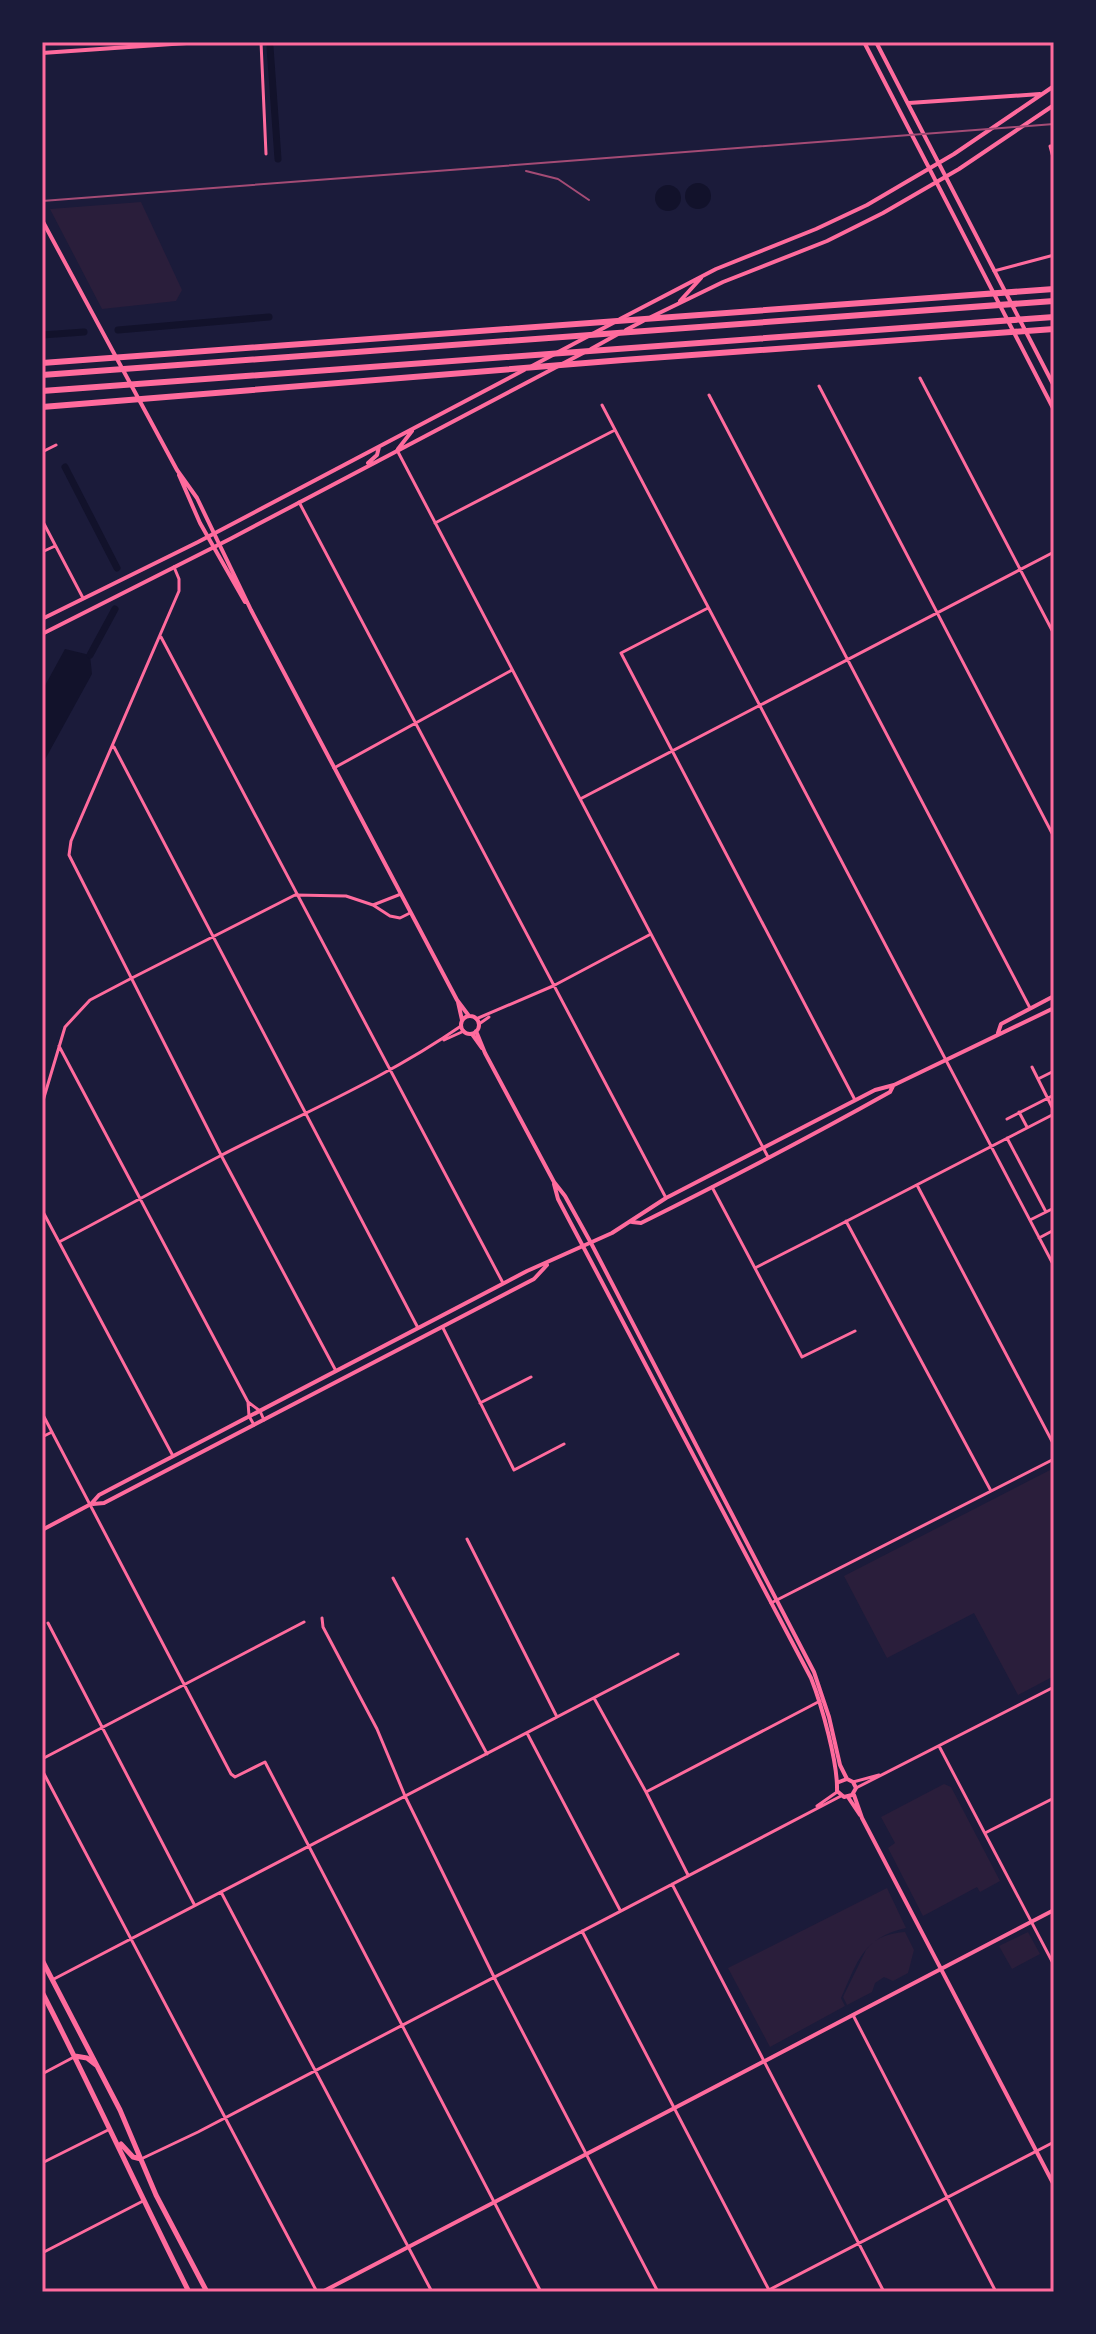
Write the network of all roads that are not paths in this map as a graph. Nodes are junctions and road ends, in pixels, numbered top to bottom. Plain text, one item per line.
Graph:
1 (201, 42) edge
2 (261, 42) edge
3 (864, 42) edge
4 (876, 42) edge
5 (42, 53) edge
6 (1054, 86) edge
7 (1043, 93) junction
8 (908, 103) junction
9 (1054, 105) edge
10 (1052, 146) edge
11 (266, 154) dead end
12 (1054, 161) edge
13 (939, 163) junction
14 (928, 170) junction
15 (946, 177) junction
16 (935, 183) junction
17 (42, 220) edge
18 (1054, 255) edge
19 (994, 271) junction
20 (703, 276) junction
21 (1054, 289) edge
22 (1054, 301) edge
23 (675, 305) junction
24 (1054, 317) edge
25 (1052, 330) edge
26 (42, 363) edge
27 (42, 375) edge
28 (920, 378) dead end
29 (819, 386) dead end
30 (1054, 386) edge
31 (42, 391) edge
32 (709, 395) dead end
33 (602, 405) dead end
34 (42, 407) edge
35 (1054, 410) edge
36 (417, 427) junction
37 (615, 430) junction
38 (56, 445) dead end
39 (379, 447) junction
40 (397, 450) junction
41 (42, 452) edge
42 (364, 468) junction
43 (177, 470) junction
44 (299, 502) junction
45 (42, 520) edge
46 (435, 523) junction
47 (214, 534) junction
48 (208, 537) junction
49 (220, 544) junction
50 (55, 546) junction
51 (213, 547) junction
52 (42, 552) edge
53 (1054, 552) edge
54 (174, 567) junction
55 (1020, 570) junction
56 (84, 599) junction
57 (708, 608) junction
58 (251, 610) junction
59 (937, 613) junction
60 (42, 619) edge
61 (42, 634) edge
62 (1054, 634) edge
63 (161, 637) junction
64 (849, 659) junction
65 (512, 670) junction
66 (759, 706) junction
67 (416, 723) junction
68 (113, 745) junction
69 (672, 751) junction
70 (334, 768) junction
71 (581, 798) junction
72 (1054, 837) edge
73 (401, 894) junction
74 (295, 895) junction
75 (373, 905) junction
76 (412, 912) junction
77 (651, 934) junction
78 (214, 936) junction
79 (130, 979) junction
80 (553, 986) junction
81 (1054, 996) edge
82 (457, 1000) junction
83 (1030, 1008) junction
84 (1054, 1008) edge
85 (469, 1016) junction
86 (478, 1021) junction
87 (462, 1026) junction
88 (474, 1032) junction
89 (998, 1033) junction
90 (59, 1046) junction
91 (945, 1060) junction
92 (1032, 1067) dead end
93 (388, 1069) junction
94 (1054, 1071) edge
95 (1038, 1079) junction
96 (894, 1085) junction
97 (1054, 1095) edge
98 (1047, 1098) junction
99 (855, 1100) junction
100 (42, 1104) edge
101 (1019, 1112) junction
102 (1054, 1112) edge
103 (306, 1114) junction
104 (1007, 1119) dead end
105 (1027, 1127) junction
106 (1007, 1138) junction
107 (989, 1147) junction
108 (763, 1148) junction
109 (221, 1155) junction
110 (768, 1157) junction
111 (554, 1182) junction
112 (917, 1185) junction
113 (712, 1187) junction
114 (666, 1198) junction
115 (140, 1200) junction
116 (1054, 1208) edge
117 (42, 1210) edge
118 (1046, 1212) junction
119 (1030, 1220) junction
120 (846, 1221) junction
121 (632, 1222) junction
122 (1054, 1230) edge
123 (1039, 1238) junction
124 (59, 1242) junction
125 (591, 1243) junction
126 (583, 1246) junction
127 (549, 1263) junction
128 (1054, 1266) edge
129 (755, 1268) junction
130 (503, 1283) junction
131 (449, 1312) junction
132 (442, 1327) junction
133 (418, 1328) junction
134 (855, 1331) dead end
135 (414, 1342) junction
136 (336, 1371) junction
137 (531, 1377) dead end
138 (248, 1402) junction
139 (480, 1403) junction
140 (260, 1411) junction
141 (42, 1413) edge
142 (249, 1416) junction
143 (265, 1420) junction
144 (254, 1425) junction
145 (52, 1432) junction
146 (42, 1437) edge
147 (564, 1444) dead end
148 (1054, 1445) edge
149 (173, 1456) junction
150 (1054, 1459) edge
151 (991, 1491) junction
152 (91, 1504) junction
153 (42, 1530) edge
154 (467, 1539) dead end
155 (393, 1578) dead end
156 (778, 1600) junction
157 (771, 1603) junction
158 (322, 1618) dead end
159 (304, 1622) dead end
160 (48, 1623) dead end
161 (678, 1654) dead end
162 (184, 1683) junction
163 (1054, 1687) edge
164 (594, 1698) junction
165 (822, 1700) junction
166 (557, 1717) junction
167 (103, 1727) junction
168 (527, 1733) junction
169 (939, 1746) junction
170 (487, 1754) junction
171 (42, 1759) edge
172 (42, 1770) edge
173 (879, 1775) junction
174 (850, 1780) junction
175 (839, 1782) junction
176 (855, 1791) junction
177 (646, 1792) junction
178 (839, 1794) junction
179 (405, 1796) junction
180 (848, 1797) junction
181 (1054, 1798) edge
182 (862, 1818) junction
183 (985, 1833) junction
184 (310, 1846) junction
185 (688, 1876) junction
186 (672, 1884) junction
187 (221, 1892) junction
188 (195, 1905) junction
189 (1054, 1910) edge
190 (620, 1911) junction
191 (1032, 1922) junction
192 (582, 1931) junction
193 (130, 1939) junction
194 (42, 1960) edge
195 (1054, 1965) edge
196 (942, 1969) junction
197 (494, 1976) junction
198 (42, 1978) edge
199 (52, 1980) junction
200 (42, 1992) edge
201 (853, 2015) junction
202 (402, 2024) junction
203 (75, 2056) junction
204 (765, 2061) junction
205 (97, 2065) junction
206 (313, 2070) junction
207 (42, 2074) edge
208 (674, 2108) junction
209 (225, 2116) junction
210 (111, 2128) junction
211 (117, 2141) junction
212 (1054, 2142) edge
213 (1036, 2150) junction
214 (586, 2154) junction
215 (141, 2159) junction
216 (42, 2163) edge
217 (1054, 2185) edge
218 (947, 2197) junction
219 (143, 2201) junction
220 (494, 2202) junction
221 (859, 2243) junction
222 (408, 2247) junction
223 (42, 2253) edge
224 (768, 2291) edge
225 (189, 2292) edge
226 (207, 2292) edge
227 (320, 2292) edge
228 (432, 2292) edge
229 (541, 2292) edge
230 (658, 2292) edge
231 (884, 2292) edge
232 (996, 2292) edge

1 - 5 main road
2 - 11 street
3 - 14 main road
4 - 8 main road
6 - 7 main road
7 - 8 main road
7 - 13 main road
8 - 13 main road
9 - 15 main road
10 - 12 street
13 - 14 main road
13 - 15 main road
14 - 16 main road
14 - 20 main road
15 - 16 main road
15 - 19 main road
16 - 23 main road
16 - 35 main road
17 - 43 main road
18 - 19 street
19 - 30 main road
20 - 23 main road
20 - 36 main road
21 - 26 highway
22 - 27 highway
23 - 40 main road
24 - 31 highway
25 - 34 highway
28 - 55 street
29 - 59 street
32 - 64 street
33 - 37 street
36 - 39 main road
36 - 40 main road
37 - 46 street
37 - 57 street
38 - 41 street
39 - 42 main road
39 - 47 main road
40 - 42 main road
40 - 46 street
42 - 44 main road
43 - 47 main road
43 - 48 main road
44 - 49 main road
44 - 67 street
45 - 50 street
46 - 65 street
47 - 48 main road
47 - 49 main road
48 - 51 main road
48 - 56 main road
49 - 51 main road
49 - 58 main road
50 - 52 street
50 - 56 street
51 - 54 main road
51 - 58 main road
53 - 55 street
54 - 61 main road
54 - 63 street
55 - 59 street
55 - 62 street
56 - 60 main road
57 - 66 street
57 - 69 street
58 - 70 main road
59 - 64 street
59 - 72 street
63 - 68 street
63 - 74 street
64 - 66 street
64 - 83 street
65 - 67 street
65 - 71 street
66 - 69 street
66 - 91 street
67 - 70 street
67 - 80 street
68 - 78 street
68 - 79 street
69 - 71 street
69 - 99 street
70 - 73 main road
71 - 77 street
73 - 75 street
73 - 76 main road
74 - 75 street
74 - 78 street
74 - 93 street
75 - 76 street
76 - 82 main road
77 - 80 street
77 - 108 street
78 - 79 street
78 - 103 street
79 - 90 street
79 - 109 street
80 - 86 street
80 - 114 street
81 - 83 main road
82 - 85 main road
82 - 87 main road
83 - 89 main road
84 - 89 main road
85 - 86 main road
85 - 87 main road
86 - 88 main road
87 - 88 main road
87 - 93 street
88 - 111 main road
89 - 91 main road
90 - 100 street
90 - 115 street
91 - 96 main road
91 - 107 street
92 - 95 street
93 - 103 street
93 - 130 street
94 - 95 street
95 - 98 street
96 - 99 main road
96 - 110 main road
97 - 98 street
98 - 101 street
98 - 102 street
99 - 108 main road
101 - 104 street
101 - 105 street
102 - 105 street
103 - 109 street
103 - 133 street
105 - 106 street
106 - 107 street
106 - 118 street
107 - 112 street
107 - 119 street
108 - 110 street
108 - 114 main road
109 - 115 street
109 - 136 street
110 - 113 main road
111 - 125 main road
111 - 126 main road
112 - 120 street
112 - 148 street
113 - 121 main road
113 - 129 street
114 - 121 main road
115 - 124 street
115 - 138 street
116 - 118 street
117 - 124 street
118 - 119 street
119 - 123 street
120 - 129 street
120 - 151 street
121 - 125 main road
122 - 123 street
123 - 128 street
124 - 149 street
125 - 126 main road
125 - 156 main road
126 - 127 main road
126 - 157 main road
127 - 130 main road
127 - 132 main road
129 - 134 street
130 - 131 main road
131 - 132 main road
131 - 133 main road
132 - 135 main road
132 - 139 street
133 - 135 main road
133 - 136 main road
135 - 143 main road
136 - 140 main road
137 - 139 street
138 - 140 street
138 - 142 street
139 - 147 street
140 - 142 main road
140 - 143 street
141 - 145 street
142 - 144 street
142 - 149 main road
143 - 144 main road
144 - 152 main road
145 - 146 street
145 - 152 street
149 - 152 main road
150 - 151 street
151 - 156 street
152 - 153 main road
152 - 162 street
154 - 166 street
155 - 170 street
156 - 157 street
156 - 165 main road
157 - 165 main road
158 - 179 street
159 - 162 street
160 - 167 street
161 - 164 street
162 - 167 street
162 - 184 street
163 - 169 street
164 - 166 street
164 - 177 street
165 - 174 main road
165 - 175 main road
165 - 177 street
166 - 168 street
167 - 171 street
167 - 188 street
168 - 170 street
168 - 190 street
169 - 173 street
169 - 183 street
170 - 179 street
172 - 193 street
173 - 174 street
173 - 176 street
174 - 175 main road
174 - 176 main road
175 - 178 main road
176 - 180 main road
176 - 182 main road
177 - 185 street
178 - 180 main road
178 - 185 street
179 - 184 street
179 - 197 street
180 - 182 main road
181 - 183 street
182 - 196 main road
183 - 191 street
184 - 187 street
184 - 202 street
185 - 186 street
186 - 190 street
186 - 204 street
187 - 188 street
187 - 206 street
188 - 193 street
189 - 191 main road
190 - 192 street
191 - 195 street
191 - 196 main road
192 - 197 street
192 - 208 street
193 - 199 street
193 - 209 street
194 - 199 main road
196 - 201 main road
196 - 213 main road
197 - 202 street
197 - 214 street
198 - 199 main road
199 - 205 main road
200 - 203 main road
201 - 204 main road
201 - 218 street
202 - 206 street
202 - 220 street
203 - 205 main road
203 - 207 street
203 - 210 main road
204 - 208 main road
204 - 221 street
205 - 215 main road
206 - 209 street
206 - 222 street
208 - 214 main road
208 - 224 street
209 - 215 street
209 - 227 street
210 - 211 main road
210 - 216 street
211 - 215 main road
211 - 219 main road
212 - 213 street
213 - 217 main road
213 - 218 street
214 - 220 main road
214 - 230 street
215 - 226 main road
218 - 221 street
218 - 232 street
219 - 223 street
219 - 225 main road
220 - 222 main road
220 - 229 street
221 - 224 street
221 - 231 street
222 - 227 main road
222 - 228 street

